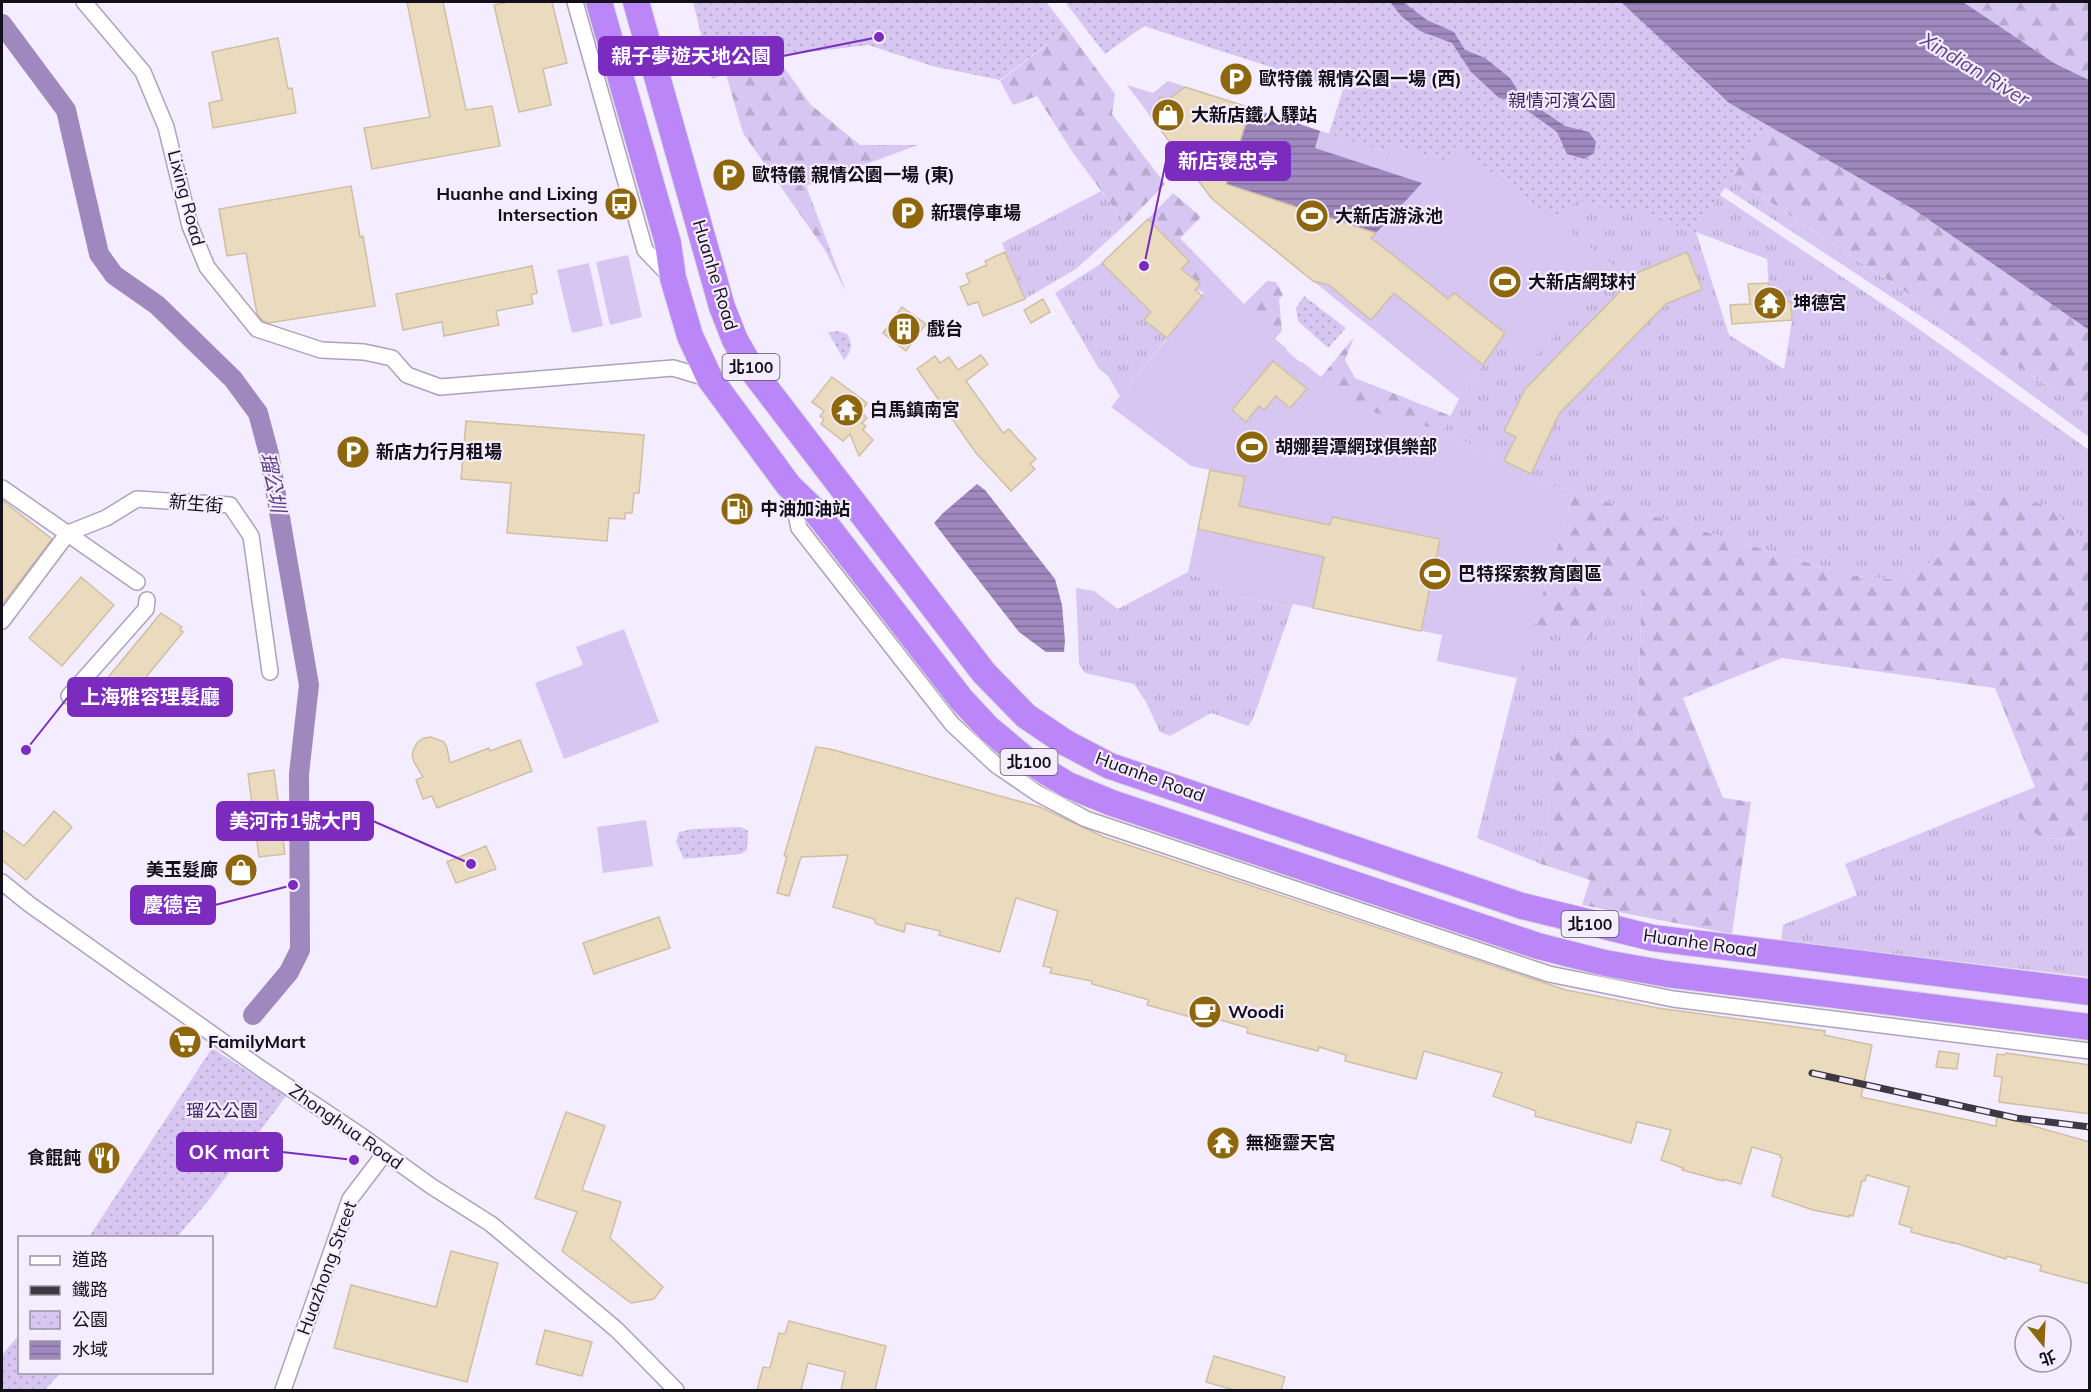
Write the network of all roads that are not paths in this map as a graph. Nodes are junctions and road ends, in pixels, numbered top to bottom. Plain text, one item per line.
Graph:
1 (84, 2) edge
2 (575, 2) edge
3 (599, 2) edge
4 (636, 2) edge
5 (673, 278) junction
6 (710, 379) junction
7 (789, 486) junction
8 (2, 488) edge
9 (68, 532) junction
10 (137, 582) dead end
11 (147, 600) dead end
12 (2, 621) edge
13 (270, 672) dead end
14 (69, 696) dead end
15 (2, 882) edge
16 (2090, 992) edge
17 (2090, 1027) edge
18 (2090, 1051) edge
19 (385, 1153) junction
20 (283, 1390) edge
21 (676, 1390) edge

1 - 6 street, Lixing Road
2 - 5 street, Huanhe Road
3 - 5 highway, Huanhe Road / 北100
4 - 16 highway, Huanhe Road / 北100
5 - 6 highway, Huanhe Road / 北100
6 - 7 highway, Huanhe Road / 北100
7 - 17 highway, Huanhe Road / 北100
7 - 18 street, Huanhe Road
8 - 9 street
9 - 10 street
9 - 12 street
9 - 13 street, 新生街
11 - 14 street
15 - 19 street, Zhonghua Road
19 - 20 street, Huazhong Street
19 - 21 street, Zhonghua Road

